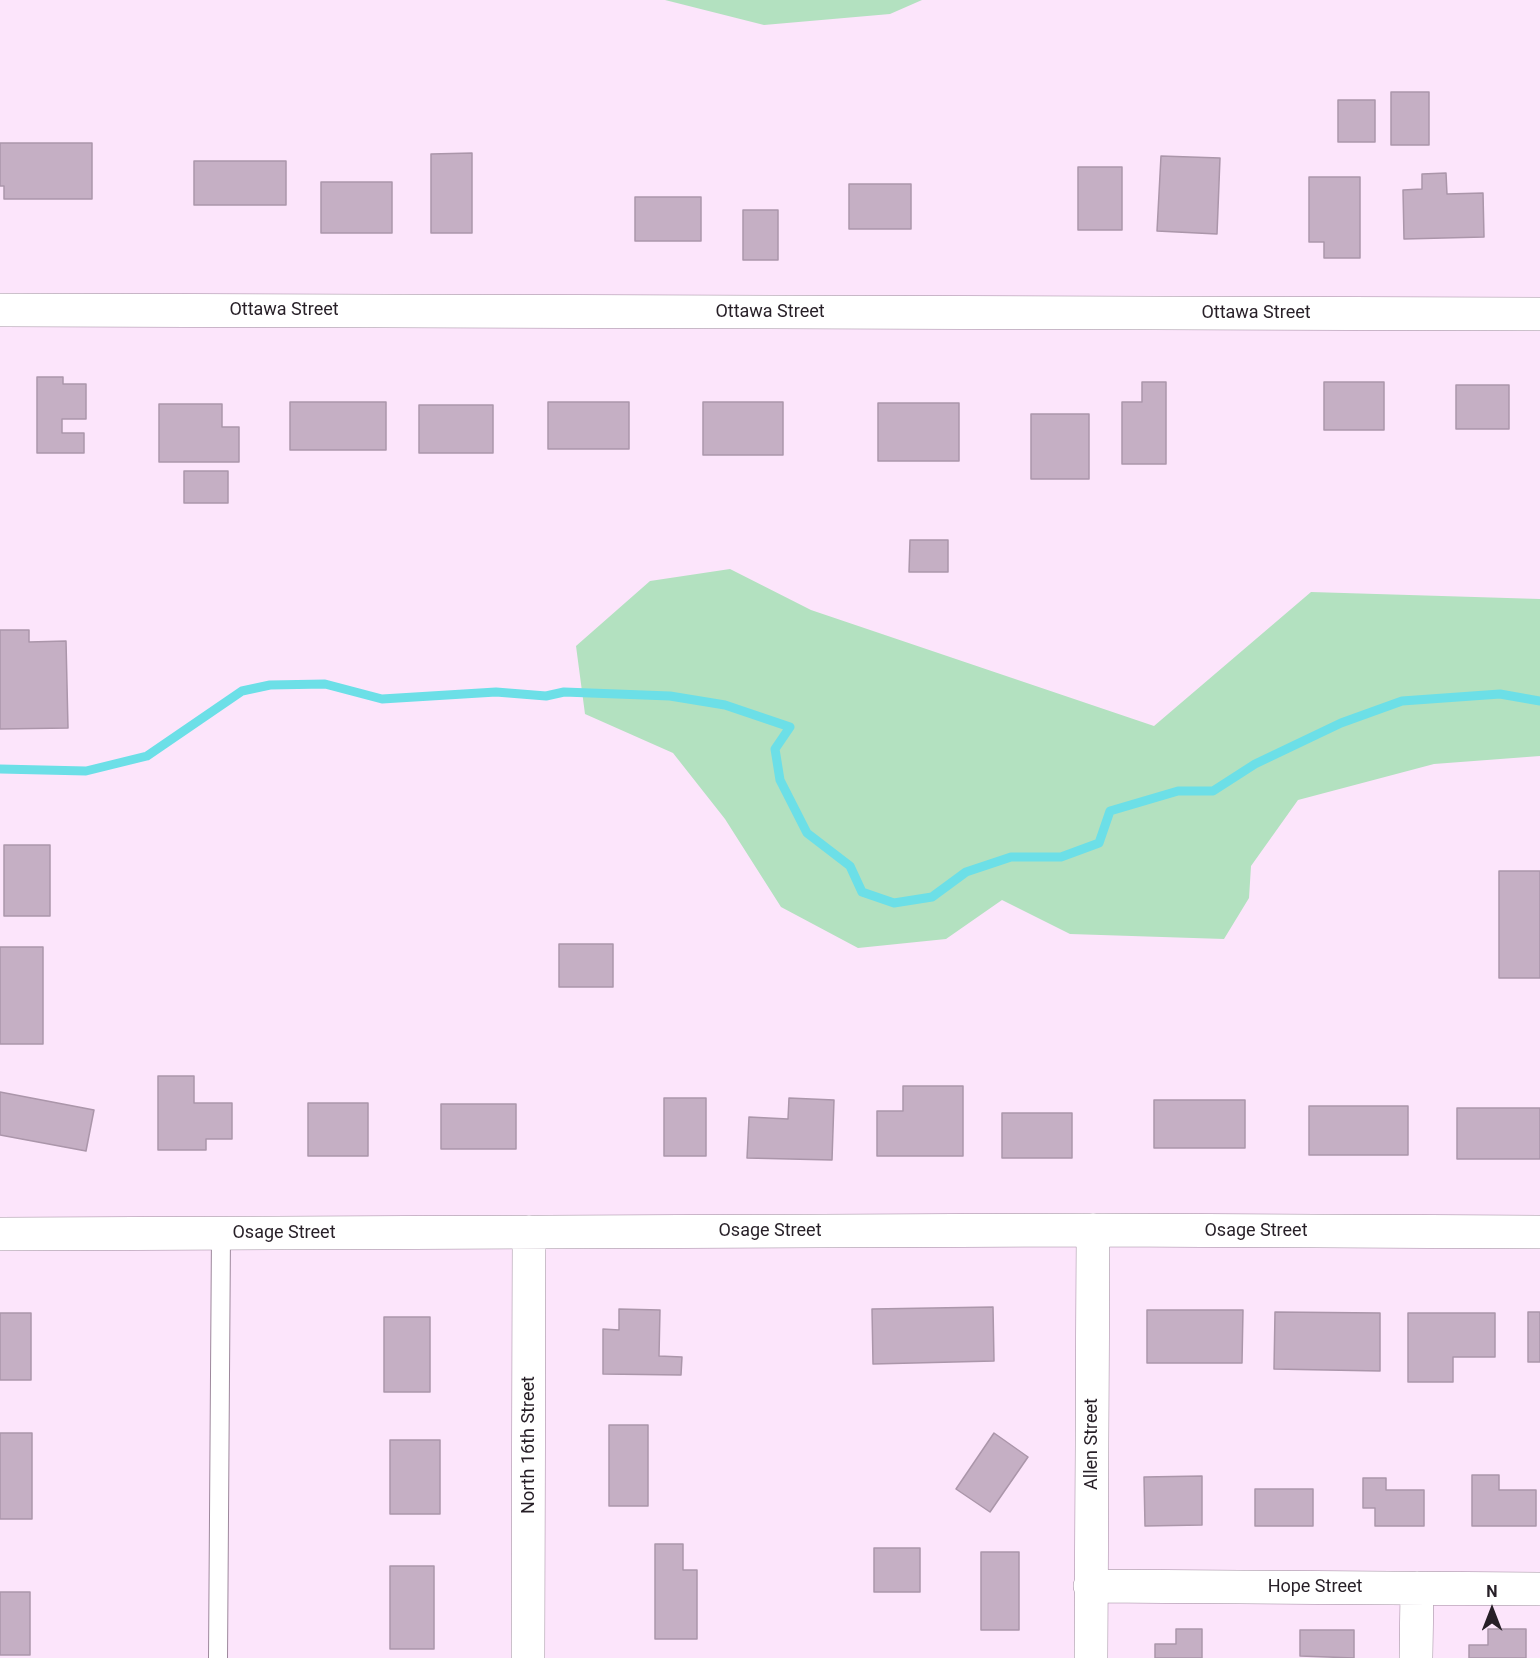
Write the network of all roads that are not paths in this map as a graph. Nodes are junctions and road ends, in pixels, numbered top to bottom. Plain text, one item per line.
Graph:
1 (0, 310) edge
2 (1540, 314) edge
3 (1093, 1230) junction
4 (529, 1232) junction
5 (221, 1233) junction
6 (1540, 1233) edge
7 (0, 1234) edge
8 (1090, 1586) junction
9 (1417, 1588) junction
10 (1540, 1589) edge
11 (218, 1658) edge
12 (528, 1658) edge
13 (1091, 1658) edge
14 (1416, 1658) edge

1 - 2 street, Ottawa Street
3 - 4 street, Osage Street
3 - 6 street, Osage Street
3 - 8 street, Allen Street
4 - 5 street, Osage Street
4 - 12 street, North 16th Street
5 - 7 street, Osage Street
5 - 11 lane
8 - 9 street, Hope Street
8 - 13 street, Allen Street
9 - 10 street, Hope Street
9 - 14 street

